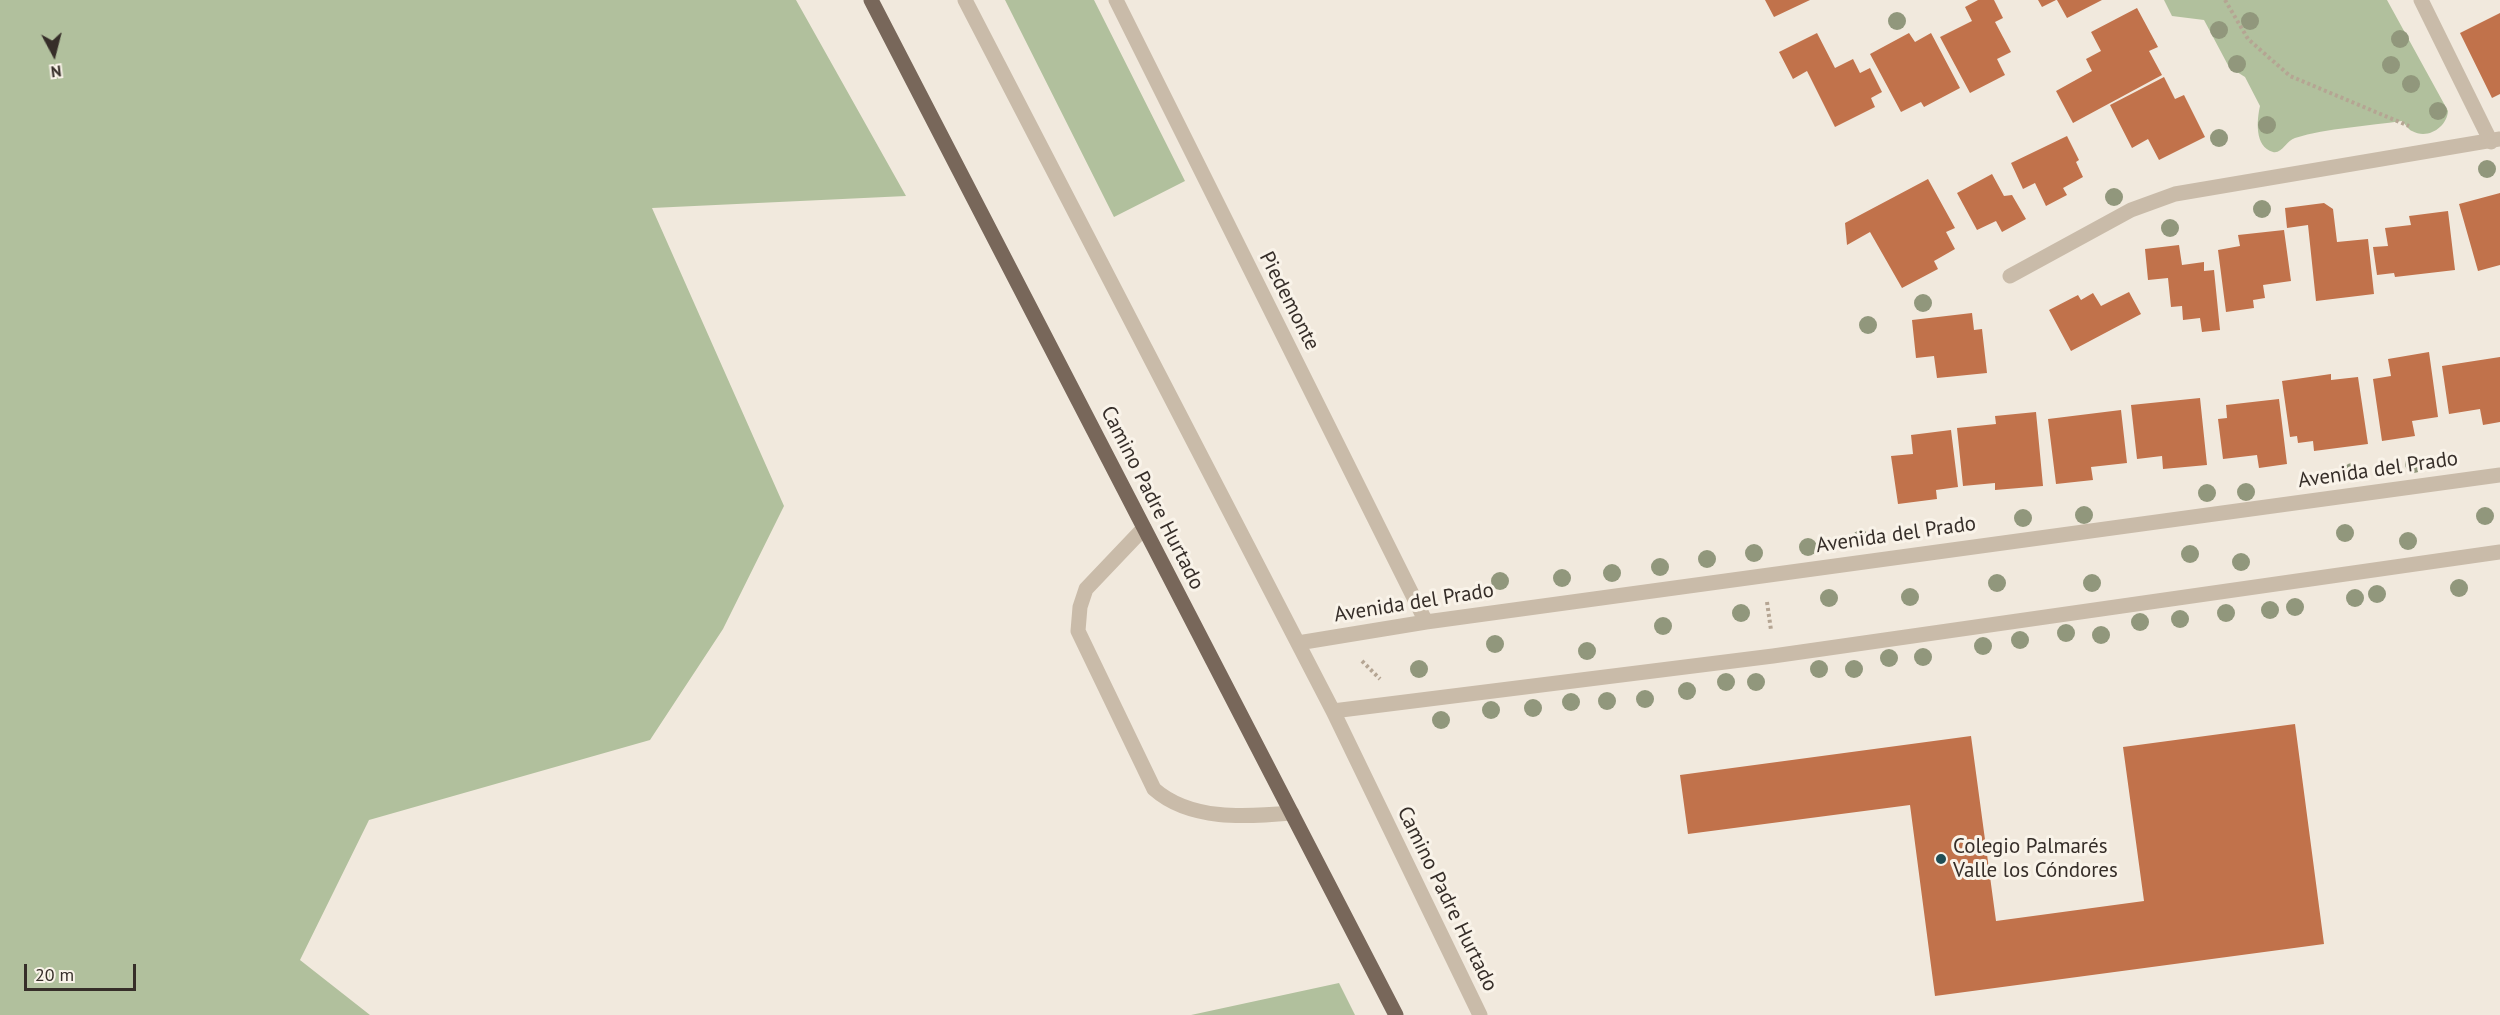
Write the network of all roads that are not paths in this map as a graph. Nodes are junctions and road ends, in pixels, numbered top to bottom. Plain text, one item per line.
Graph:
1 (871, 0) edge
2 (965, 0) edge
3 (1116, 0) edge
4 (2421, 0) edge
5 (2496, 140) edge
6 (2010, 276) dead end
7 (2500, 475) edge
8 (1144, 528) junction
9 (2500, 552) edge
10 (1426, 622) junction
11 (1298, 643) junction
12 (1333, 711) junction
13 (1292, 813) junction
14 (1396, 1015) edge
15 (1480, 1015) edge

1 - 8 main road, Camino Padre Hurtado
2 - 11 street, Camino Padre Hurtado
3 - 10 street, Piedemonte
4 - 5 street
5 - 6 street
7 - 10 street, Avenida del Prado
8 - 13 main road, Camino Padre Hurtado
8 - 13 street
9 - 12 street
10 - 11 street, Avenida del Prado
11 - 12 street, Camino Padre Hurtado
12 - 15 street, Camino Padre Hurtado
13 - 14 main road, Camino Padre Hurtado

